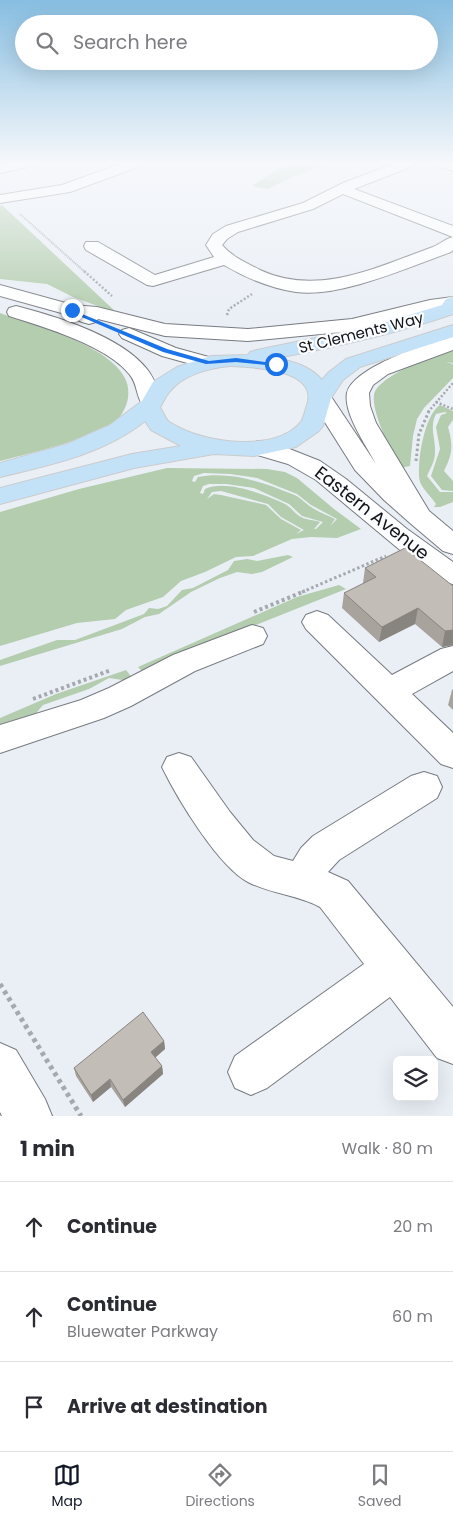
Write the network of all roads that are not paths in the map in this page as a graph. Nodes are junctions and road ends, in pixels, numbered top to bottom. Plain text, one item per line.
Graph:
1 (282, 215) edge
2 (409, 215) edge
3 (453, 232) edge
4 (453, 242) edge
5 (92, 246) dead end
6 (226, 259) junction
7 (0, 290) edge
8 (453, 303) edge
9 (0, 308) edge
10 (72, 310) junction
11 (453, 331) edge
12 (453, 343) edge
13 (236, 360) junction
14 (209, 363) junction
15 (320, 397) junction
16 (150, 403) junction
17 (214, 448) junction
18 (259, 448) junction
19 (0, 470) edge
20 (0, 496) edge
21 (419, 517) junction
22 (453, 544) edge
23 (453, 576) edge
24 (317, 622) dead end
25 (252, 636) dead end
26 (452, 657) dead end
27 (389, 692) junction
28 (0, 739) edge
29 (453, 754) edge
30 (179, 767) dead end
31 (424, 787) dead end
32 (302, 881) junction
33 (394, 968) junction
34 (453, 1042) edge
35 (0, 1066) edge
36 (251, 1072) dead end
37 (28, 1116) edge

1 - 6 street
2 - 3 street
4 - 6 street
5 - 6 street
7 - 10 street
8 - 10 street
8 - 13 main road, St Clements Way
9 - 16 street
10 - 14 street
11 - 15 main road, St Clements Way
12 - 21 street
13 - 14 main road
13 - 15 main road
14 - 16 main road
15 - 18 main road
15 - 21 street, Eastern Avenue
16 - 17 main road
16 - 19 main road
17 - 18 main road
17 - 20 main road
18 - 23 street, Eastern Avenue
21 - 22 street, Eastern Avenue
24 - 27 street
25 - 28 street
26 - 27 street
27 - 29 street
30 - 32 street
31 - 32 street
32 - 33 street
33 - 34 street
33 - 36 street
35 - 37 street

